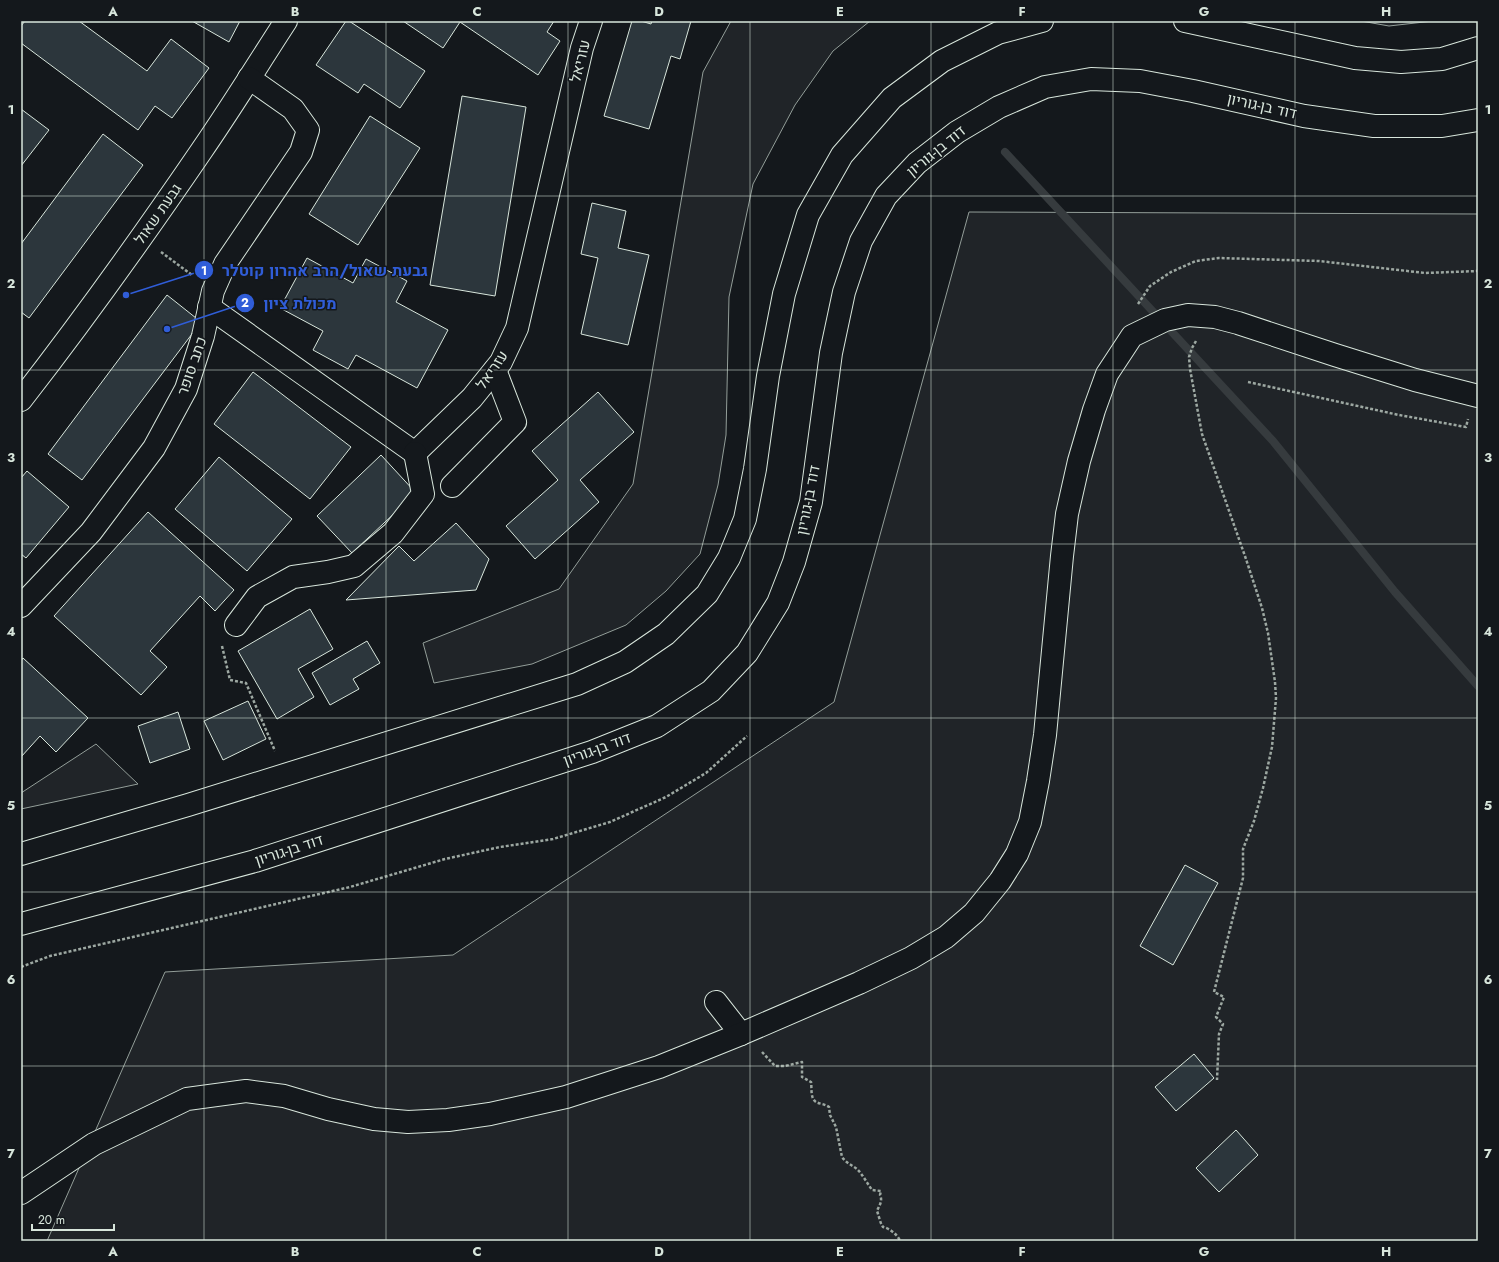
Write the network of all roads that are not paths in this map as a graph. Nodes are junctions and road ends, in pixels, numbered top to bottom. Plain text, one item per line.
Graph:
1 (286, 21) edge
2 (591, 21) edge
3 (1042, 21) edge
4 (1185, 21) edge
5 (1478, 48) edge
6 (250, 78) junction
7 (1478, 120) edge
8 (209, 307) junction
9 (495, 370) junction
10 (1478, 396) edge
11 (21, 400) edge
12 (415, 452) junction
13 (452, 486) dead end
14 (21, 606) edge
15 (236, 625) road end
16 (21, 854) edge
17 (21, 924) edge
18 (716, 1002) dead end
19 (746, 1031) junction
20 (21, 1193) edge

1 - 6 street, גבעת שאול
2 - 9 street, עזריאל
3 - 16 street
4 - 5 street
6 - 8 street, כתב סופר
6 - 11 street, גבעת שאול
7 - 17 street, דוד בן-גוריון
8 - 12 street
8 - 14 street, כתב סופר
9 - 12 street, עזריאל
9 - 13 street
10 - 19 street
12 - 15 street
18 - 19 street
19 - 20 street

